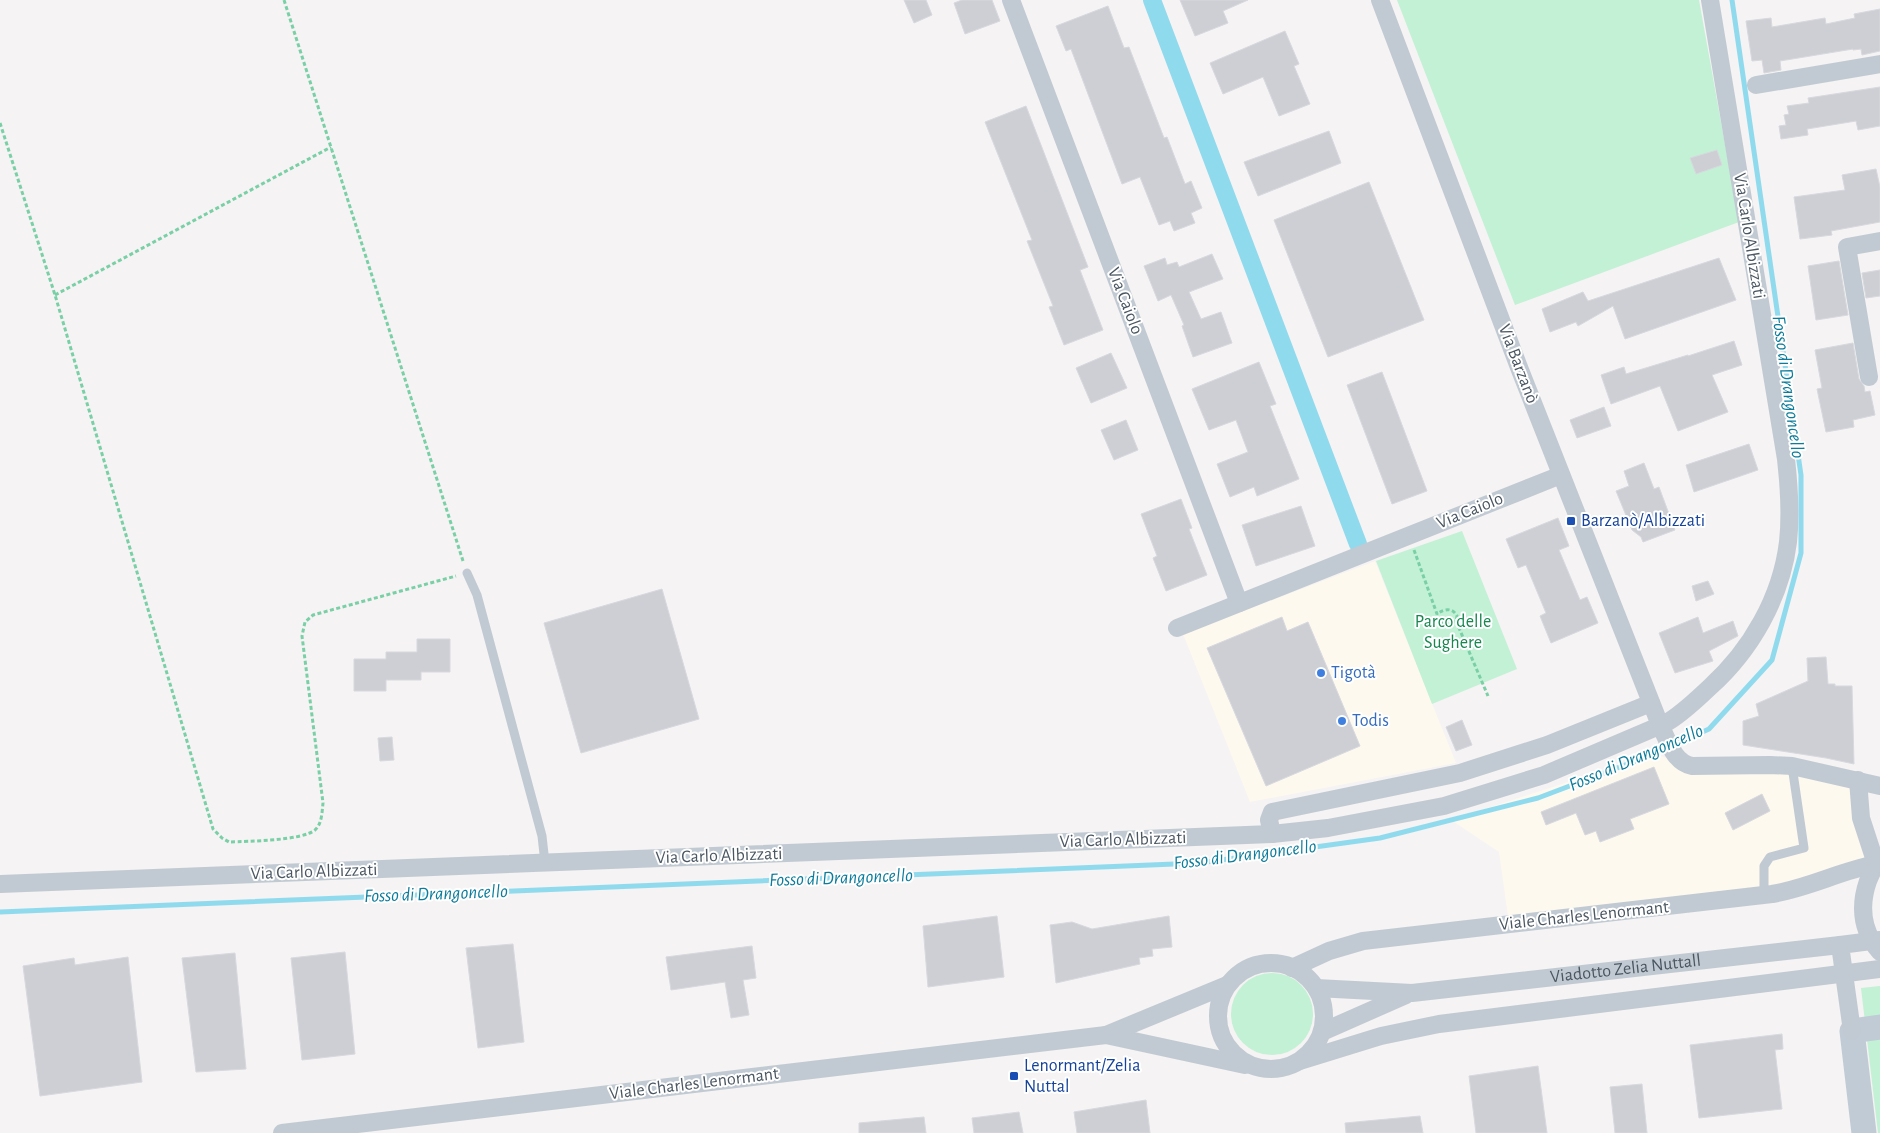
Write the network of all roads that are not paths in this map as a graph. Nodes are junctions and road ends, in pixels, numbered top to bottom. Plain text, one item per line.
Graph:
1 (1011, 0) edge
2 (1380, 0) edge
3 (1710, 0) edge
4 (1880, 64) edge
5 (1756, 85) dead end
6 (1880, 241) edge
7 (1868, 377) dead end
8 (1561, 474) junction
9 (467, 573) road end
10 (1239, 603) junction
11 (1176, 628) dead end
12 (1651, 702) junction
13 (1662, 729) junction
14 (1792, 766) junction
15 (1858, 780) junction
16 (1880, 786) edge
17 (1272, 834) junction
18 (1878, 862) edge
19 (545, 863) junction
20 (0, 884) edge
21 (1764, 895) junction
22 (1880, 940) edge
23 (1840, 945) junction
24 (1880, 952) edge
25 (1292, 968) junction
26 (1880, 969) edge
27 (1227, 985) junction
28 (1316, 988) junction
29 (1412, 993) junction
30 (1880, 1027) edge
31 (1852, 1031) junction
32 (1322, 1032) junction
33 (1106, 1035) junction
34 (1300, 1061) junction
35 (1255, 1067) junction
36 (282, 1133) edge
37 (1864, 1133) edge

1 - 10 street, Via Caiolo
2 - 8 street, Via Barzanò
3 - 13 street, Via Carlo Albizzati
4 - 5 street
6 - 7 street
8 - 10 street, Via Caiolo
8 - 12 street, Via Barzanò
9 - 19 lane
10 - 11 street, Via Caiolo
12 - 13 street, Via Barzanò
12 - 17 street
13 - 14 street, Via Barzanò
13 - 17 street, Via Carlo Albizzati
14 - 15 street
14 - 21 lane
15 - 16 street
15 - 18 street
17 - 19 street, Via Carlo Albizzati
18 - 21 street, Viale Charles Lenormant
18 - 24 street
19 - 20 street, Via Carlo Albizzati
21 - 25 street, Viale Charles Lenormant
22 - 23 street, Viadotto Zelia Nuttall, bridge
23 - 29 street, Viadotto Zelia Nuttall
23 - 31 street, bridge
25 - 27 street
25 - 28 street
26 - 34 street
27 - 33 street, Viale Charles Lenormant
27 - 35 street
28 - 29 street, Viadotto Zelia Nuttall
28 - 32 street
29 - 32 street, Viadotto Zelia Nuttall
30 - 31 street
31 - 37 street
32 - 34 street
33 - 35 street, Viale Charles Lenormant
33 - 36 street, Viale Charles Lenormant
34 - 35 street

